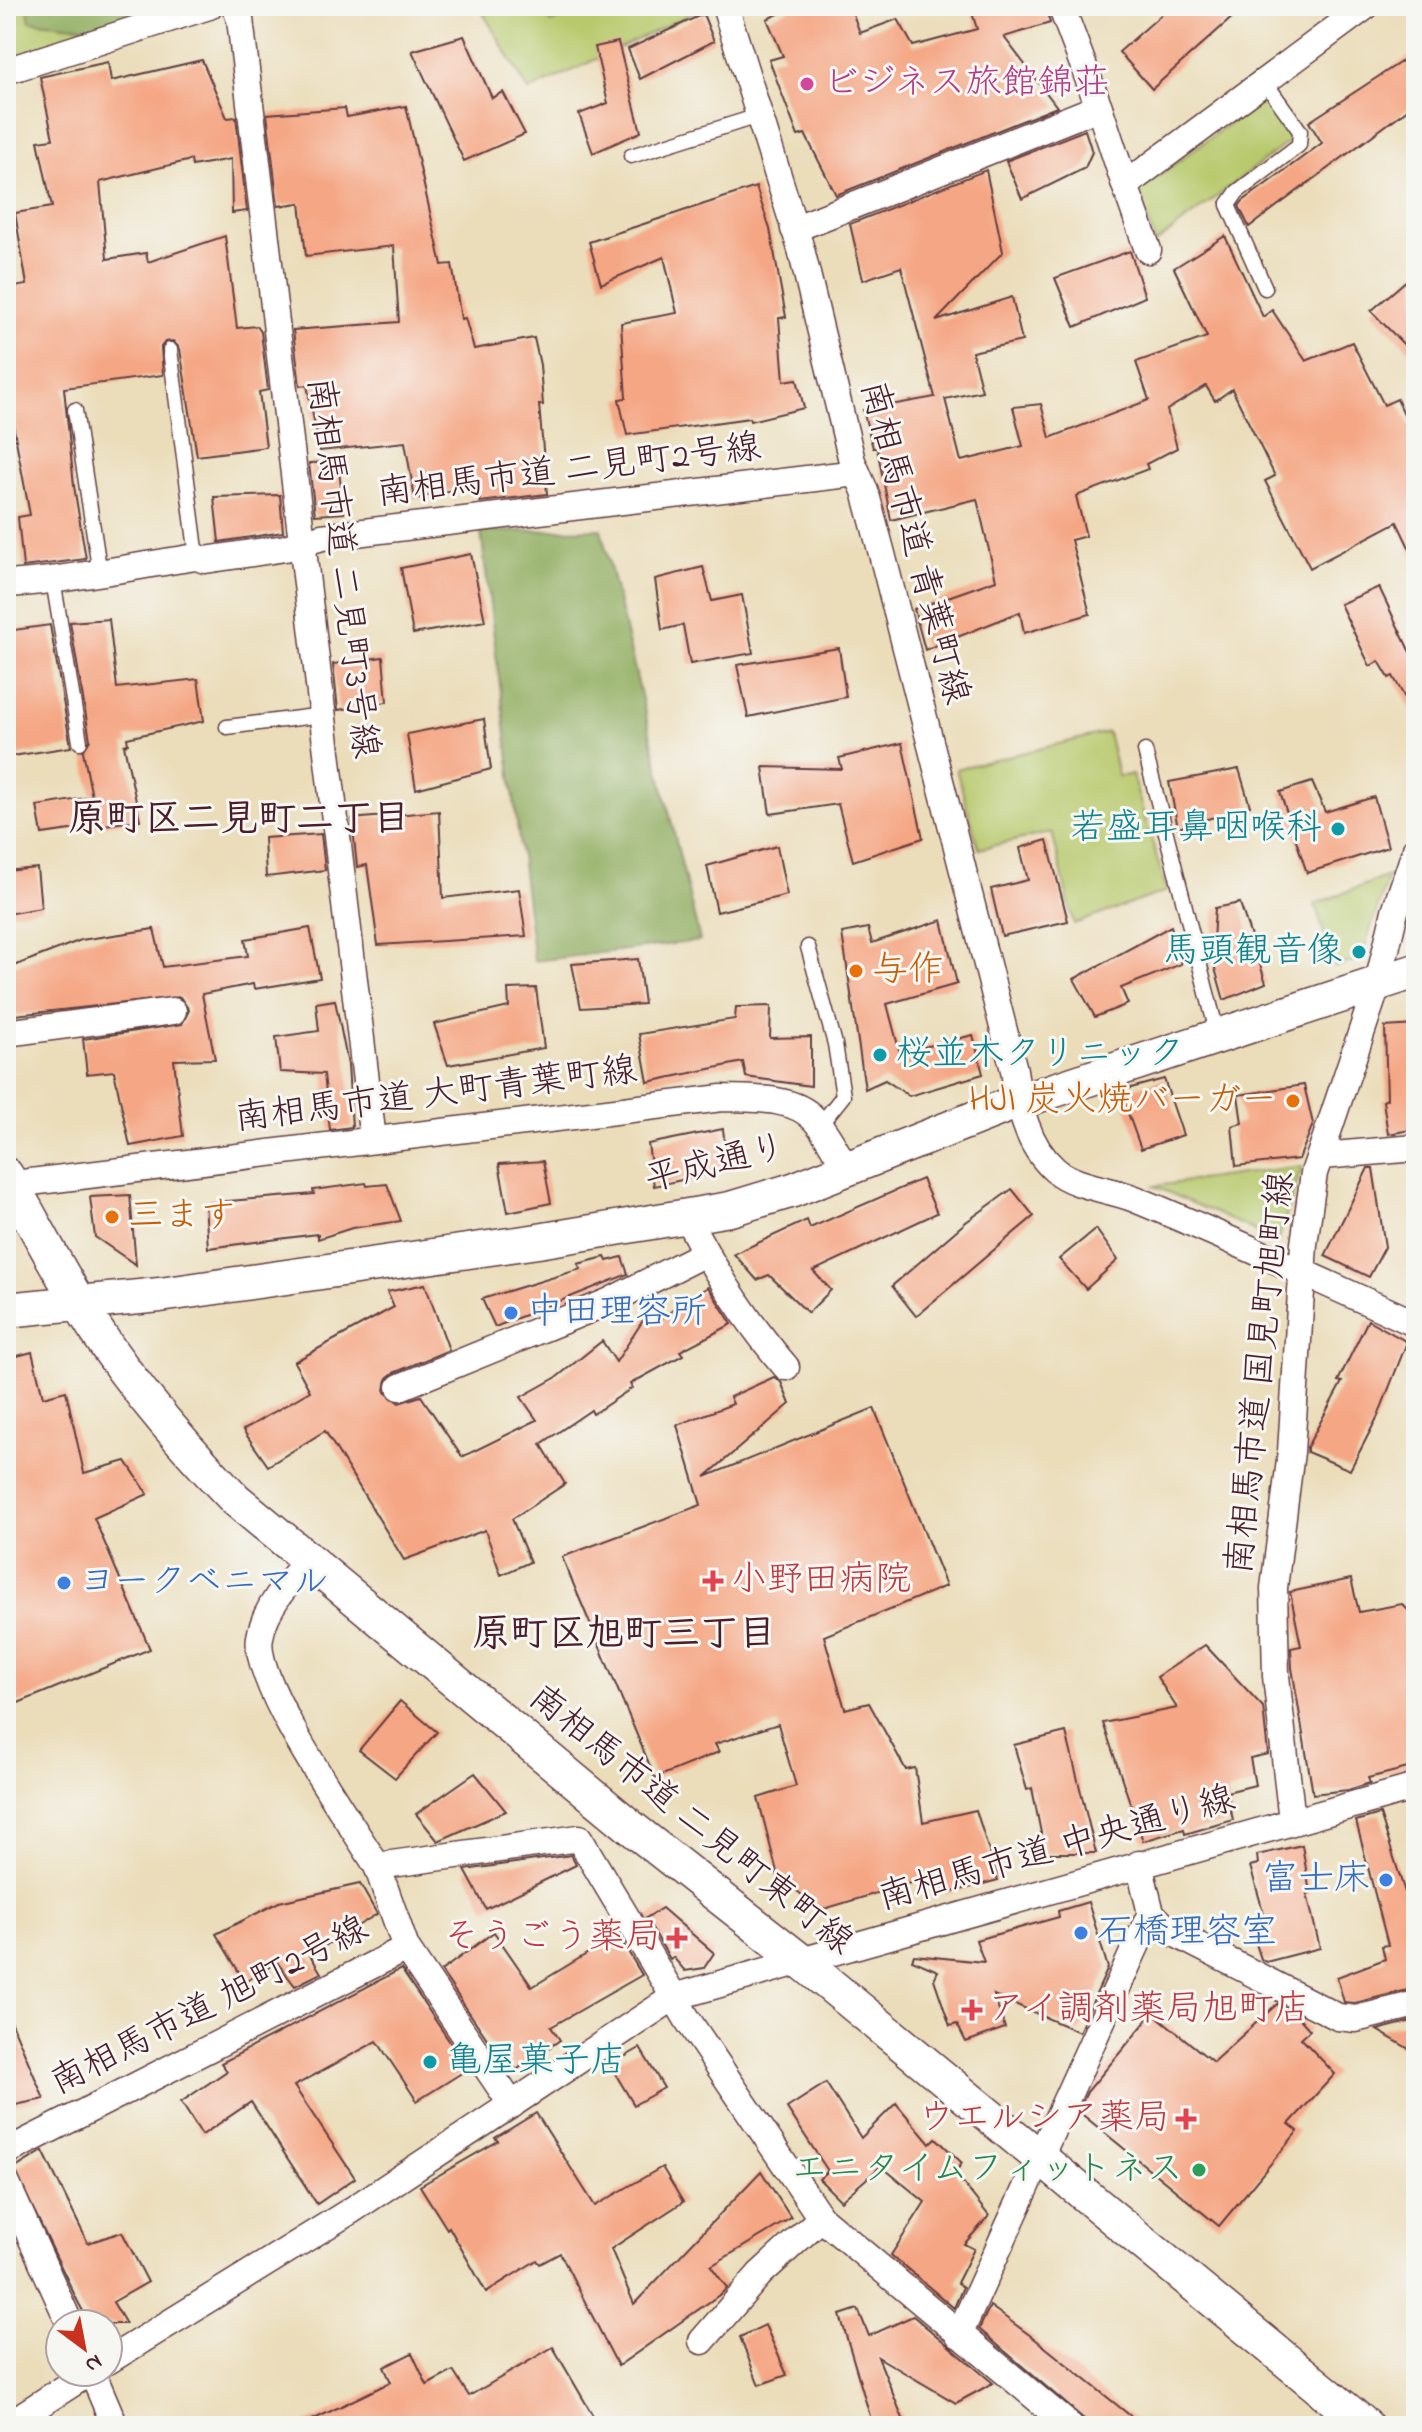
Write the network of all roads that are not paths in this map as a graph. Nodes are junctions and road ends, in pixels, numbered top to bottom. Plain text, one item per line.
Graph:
1 (209, 6) edge
2 (235, 6) edge
3 (725, 6) edge
4 (1061, 6) edge
5 (1366, 6) edge
6 (6, 71) edge
7 (1265, 82) junction
8 (1099, 107) junction
9 (758, 116) junction
10 (631, 156) dead end
11 (1125, 185) junction
12 (794, 229) junction
13 (1148, 250) dead end
14 (1265, 288) dead end
15 (170, 350) dead end
16 (75, 410) dead end
17 (857, 473) junction
18 (303, 542) junction
19 (197, 557) junction
20 (100, 574) junction
21 (53, 580) junction
22 (6, 584) edge
23 (323, 715) junction
24 (227, 727) dead end
25 (80, 742) dead end
26 (1145, 751) dead end
27 (1416, 849) edge
28 (808, 947) dead end
29 (1416, 971) edge
30 (1378, 983) junction
31 (173, 1011) dead end
32 (6, 1033) edge
33 (1218, 1036) junction
34 (1017, 1102) junction
35 (819, 1126) junction
36 (373, 1140) junction
37 (1416, 1148) edge
38 (1322, 1156) junction
39 (846, 1168) junction
40 (8, 1182) edge
41 (687, 1218) junction
42 (705, 1253) junction
43 (1303, 1274) junction
44 (79, 1304) junction
45 (6, 1310) edge
46 (1416, 1324) edge
47 (786, 1367) dead end
48 (400, 1387) dead end
49 (309, 1560) junction
50 (1416, 1787) edge
51 (610, 1809) junction
52 (1292, 1821) junction
53 (579, 1838) junction
54 (1139, 1864) junction
55 (377, 1866) junction
56 (1151, 1913) junction
57 (406, 1948) junction
58 (801, 1961) junction
59 (674, 1997) junction
60 (1416, 2004) edge
61 (512, 2105) junction
62 (6, 2152) edge
63 (1038, 2159) junction
64 (6, 2182) edge
65 (821, 2218) junction
66 (63, 2308) edge
67 (959, 2335) junction
68 (702, 2341) dead end
69 (124, 2351) edge
70 (66, 2388) edge
71 (98, 2388) edge
72 (6, 2426) edge
73 (115, 2426) edge
74 (1070, 2426) edge
75 (1366, 2426) edge

1 - 6 street
2 - 18 street, 南相馬市道 二見町3号線
3 - 9 street, 南相馬市道 青葉町線
4 - 8 street
5 - 7 street
7 - 11 street
7 - 14 lane
8 - 11 street
8 - 12 street
9 - 10 lane
9 - 12 street, 南相馬市道 青葉町線
11 - 13 street
12 - 17 street, 南相馬市道 青葉町線
15 - 19 lane
16 - 20 lane
17 - 18 street, 南相馬市道 二見町2号線
17 - 34 street, 南相馬市道 青葉町線
18 - 19 street, 南相馬市道 二見町2号線
18 - 23 street, 南相馬市道 二見町3号線
19 - 20 street, 南相馬市道 二見町2号線
20 - 21 street, 南相馬市道 二見町2号線
21 - 22 street, 南相馬市道 二見町2号線
21 - 25 lane
23 - 24 lane
23 - 36 street, 南相馬市道 二見町3号線
26 - 33 lane
27 - 30 street, 南相馬市道 国見町旭町線
28 - 35 lane
29 - 30 street, 平成通り
30 - 33 street, 平成通り
30 - 38 street, 南相馬市道 国見町旭町線
31 - 32 street
33 - 34 street, 平成通り
34 - 39 street, 平成通り
34 - 43 street
35 - 36 street, 南相馬市道 大町青葉町線
35 - 39 street, 南相馬市道 大町青葉町線
36 - 40 street, 南相馬市道 大町青葉町線
37 - 38 street
38 - 43 street, 南相馬市道 国見町旭町線
39 - 41 street, 平成通り
40 - 44 street, 南相馬市道 二見町東町線
41 - 42 street
41 - 44 street, 平成通り
42 - 47 street
42 - 48 street
43 - 46 street
43 - 52 street, 南相馬市道 国見町旭町線
44 - 45 street, 平成通り
44 - 49 street, 南相馬市道 二見町東町線
49 - 51 street, 南相馬市道 二見町東町線
49 - 55 street
50 - 52 street, 南相馬市道 中央通り線
51 - 53 street
51 - 58 street, 南相馬市道 二見町東町線
52 - 54 street, 南相馬市道 中央通り線
53 - 55 street
53 - 59 street
54 - 56 street
54 - 58 street, 南相馬市道 中央通り線
55 - 57 street
56 - 60 street
56 - 63 street
57 - 61 street, 南相馬市道 旭町2号線
57 - 62 street, 南相馬市道 旭町2号線
58 - 59 street, 南相馬市道 中央通り線
58 - 63 street, 南相馬市道 二見町東町線
59 - 61 street, 南相馬市道 中央通り線
59 - 65 street
61 - 69 street, 南相馬市道 中央通り線
63 - 67 street
63 - 75 street, 南相馬市道 二見町東町線
64 - 66 street
65 - 67 street
65 - 68 street
67 - 74 street
70 - 72 street
71 - 73 street

